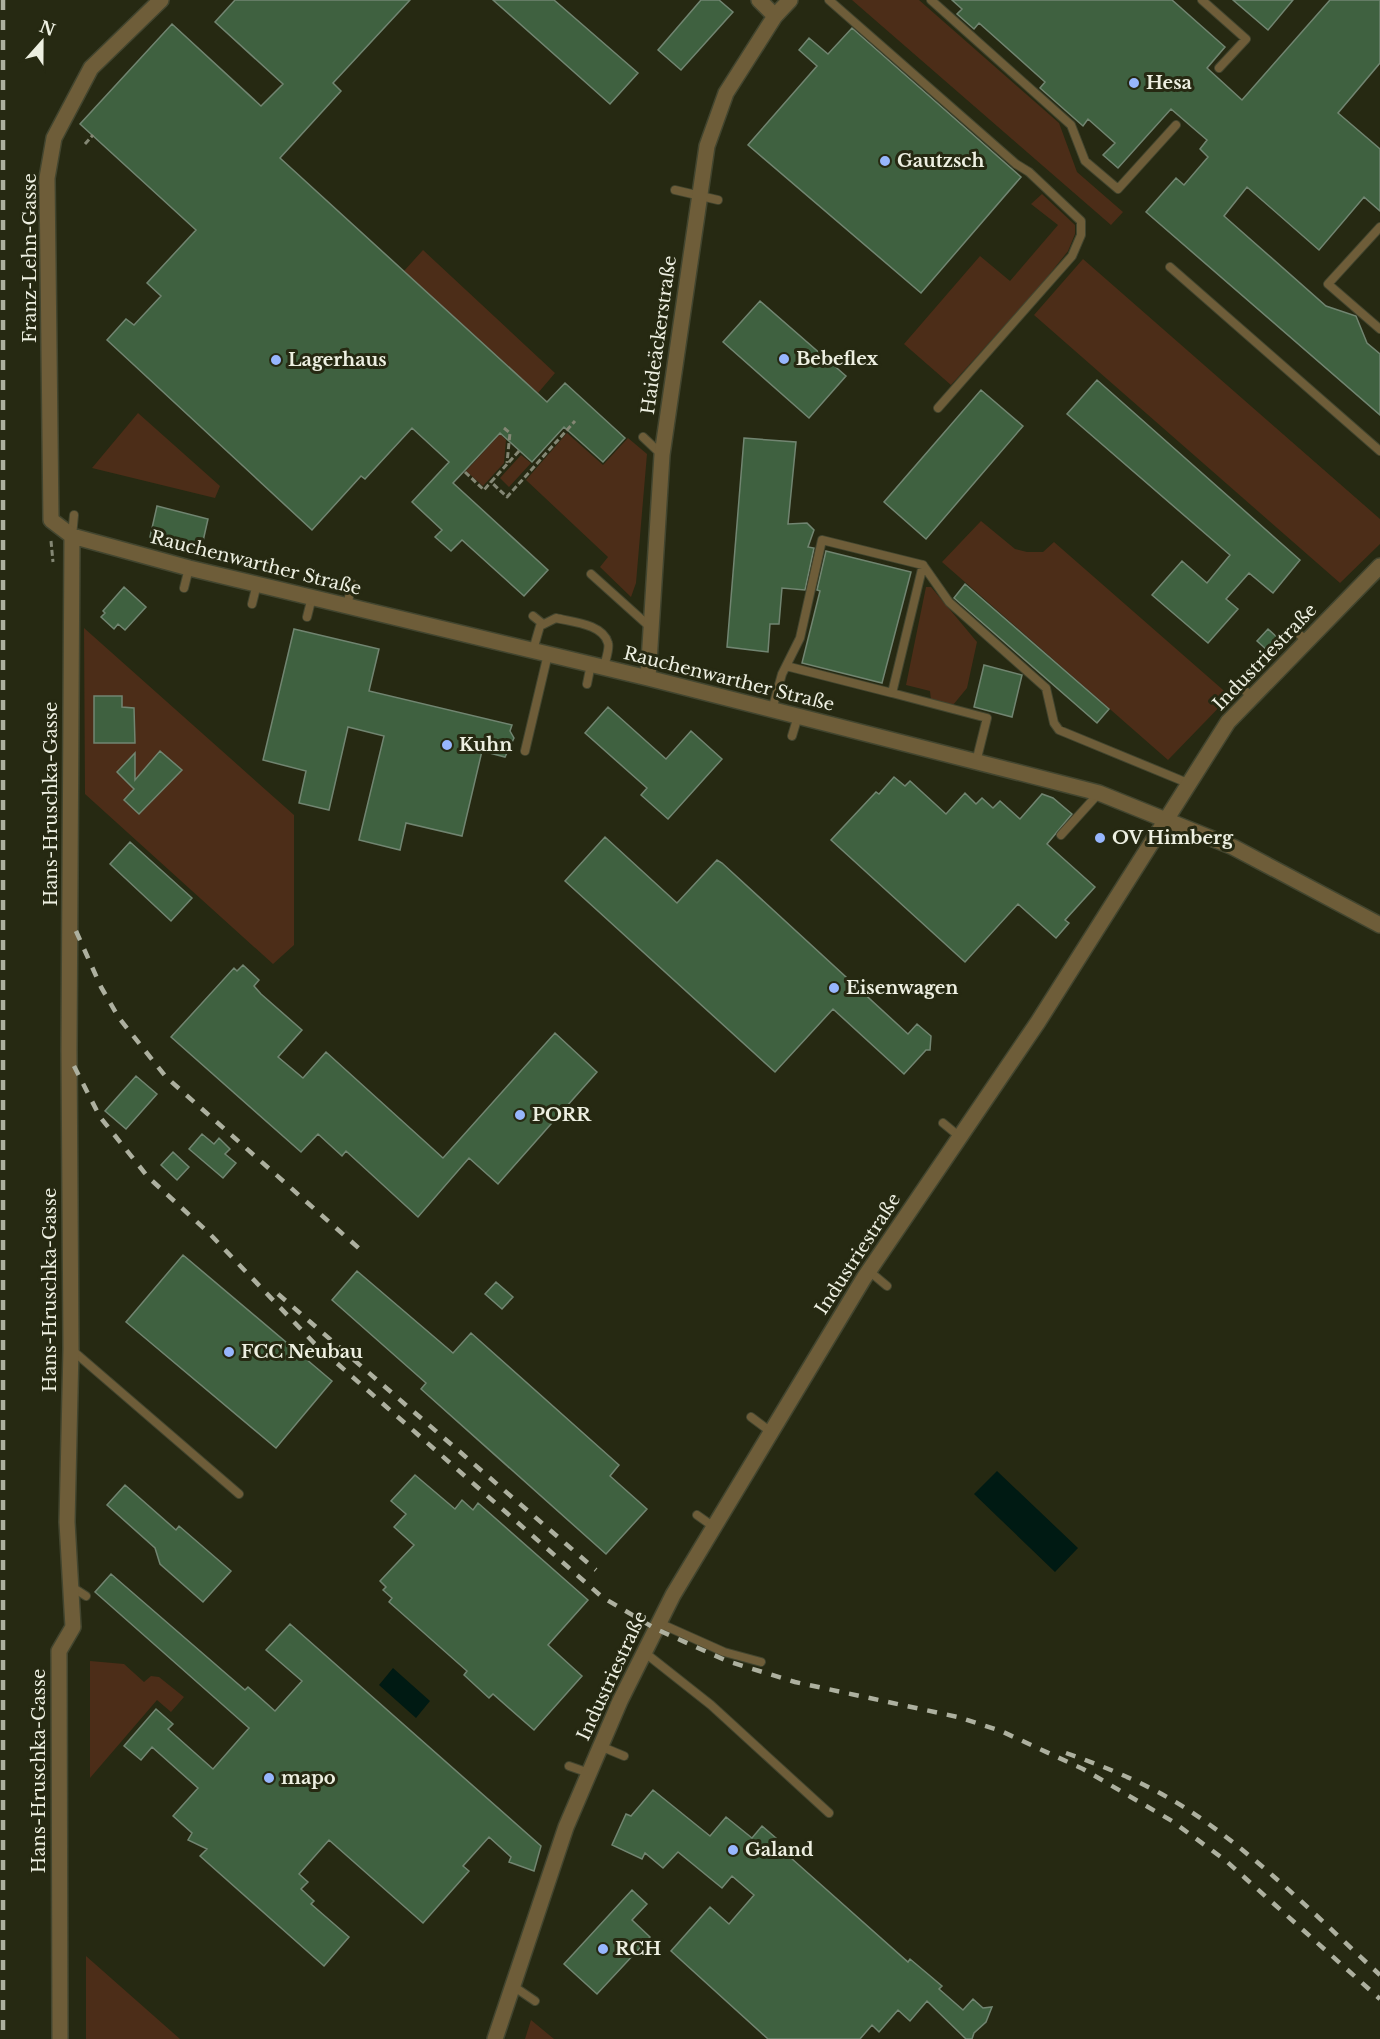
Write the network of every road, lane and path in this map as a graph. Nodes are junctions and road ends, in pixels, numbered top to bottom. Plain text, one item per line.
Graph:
1 (161, 0) edge
2 (759, 0) edge
3 (790, 0) edge
4 (829, 0) edge
5 (931, 0) edge
6 (1202, 0) edge
7 (775, 16) junction
8 (1219, 68) dead end
9 (1176, 125) dead end
10 (93, 135) dead end
11 (85, 144) dead end
12 (675, 190) dead end
13 (698, 195) junction
14 (718, 200) dead end
15 (1380, 227) edge
16 (1170, 267) dead end
17 (1380, 329) edge
18 (938, 408) dead end
19 (575, 421) dead end
20 (504, 428) dead end
21 (643, 437) dead end
22 (519, 451) dead end
23 (1380, 451) edge
24 (662, 455) junction
25 (507, 464) junction
26 (465, 472) dead end
27 (491, 482) junction
28 (74, 515) dead end
29 (51, 520) joint
30 (72, 536) junction
31 (923, 565) junction
32 (1380, 566) edge
33 (189, 568) junction
34 (591, 574) dead end
35 (257, 584) junction
36 (352, 584) dead end
37 (184, 588) dead end
38 (312, 597) junction
39 (252, 604) dead end
40 (347, 606) junction
41 (533, 616) dead end
42 (307, 617) dead end
43 (543, 624) junction
44 (650, 627) junction
45 (1294, 630) dead end
46 (1307, 641) junction
47 (532, 650) junction
48 (548, 654) junction
49 (598, 666) junction
50 (786, 666) junction
51 (648, 678) junction
52 (587, 684) dead end
53 (1240, 686) dead end
54 (892, 693) junction
55 (1252, 697) junction
56 (772, 710) junction
57 (798, 716) junction
58 (792, 736) dead end
59 (525, 751) dead end
60 (976, 762) junction
61 (1190, 784) junction
62 (1099, 793) junction
63 (1168, 820) junction
64 (1061, 835) dead end
65 (1380, 925) edge
66 (943, 1123) dead end
67 (960, 1137) junction
68 (869, 1271) junction
69 (887, 1286) dead end
70 (71, 1349) junction
71 (751, 1417) dead end
72 (771, 1432) junction
73 (239, 1494) dead end
74 (697, 1515) dead end
75 (714, 1527) junction
76 (72, 1587) junction
77 (86, 1596) dead end
78 (659, 1623) junction
79 (644, 1652) junction
80 (761, 1662) dead end
81 (600, 1746) junction
82 (624, 1756) dead end
83 (569, 1766) dead end
84 (589, 1773) junction
85 (828, 1813) dead end
86 (513, 1986) junction
87 (535, 2001) dead end
88 (60, 2039) edge
89 (495, 2039) edge

1 - 29 street, Franz-Lehn-Gasse
2 - 7 street
3 - 7 street, Haideäckerstraße
4 - 18 lane
5 - 9 lane
6 - 8 lane
7 - 13 street, Haideäckerstraße
10 - 11 path
12 - 13 lane
13 - 14 lane
13 - 24 street, Haideäckerstraße
15 - 17 lane
16 - 23 lane
19 - 27 path
20 - 25 path
21 - 24 lane
22 - 25 path
24 - 44 street, Haideäckerstraße
25 - 27 path
26 - 27 path
28 - 30 lane
29 - 30 street, Rauchenwarther Straße
30 - 33 street, Rauchenwarther Straße
30 - 70 street, Hans-Hruschka-Gasse
31 - 50 lane
31 - 54 lane
31 - 61 lane
32 - 46 street, Industriestraße
33 - 35 street, Rauchenwarther Straße
33 - 37 lane
34 - 44 lane
35 - 38 street, Rauchenwarther Straße
35 - 39 lane
36 - 40 lane
38 - 40 street, Rauchenwarther Straße
38 - 42 lane
40 - 47 street, Rauchenwarther Straße
41 - 43 lane
43 - 47 lane
43 - 49 lane
44 - 51 street, Haideäckerstraße
45 - 46 lane
46 - 55 street, Industriestraße
47 - 48 street, Rauchenwarther Straße
48 - 49 street, Rauchenwarther Straße
48 - 59 lane
49 - 51 street, Rauchenwarther Straße
49 - 52 lane
50 - 54 lane
50 - 56 lane
51 - 56 street, Rauchenwarther Straße
53 - 55 lane
54 - 60 lane
55 - 61 street, Industriestraße
56 - 57 street, Rauchenwarther Straße
57 - 58 lane
57 - 60 street, Rauchenwarther Straße
60 - 62 street, Rauchenwarther Straße
61 - 63 street, Industriestraße
62 - 63 street, Rauchenwarther Straße
62 - 64 lane
63 - 65 street, Rauchenwarther Straße
63 - 67 street, Industriestraße
66 - 67 lane
67 - 68 street, Industriestraße
68 - 69 lane
68 - 72 street, Industriestraße
70 - 73 lane
70 - 76 street, Hans-Hruschka-Gasse
71 - 72 lane
72 - 75 street, Industriestraße
74 - 75 lane
75 - 78 street, Industriestraße
76 - 77 lane
76 - 88 street, Hans-Hruschka-Gasse
78 - 79 street, Industriestraße
78 - 80 lane
79 - 81 street, Industriestraße
79 - 85 lane
81 - 82 lane
81 - 84 street, Industriestraße
83 - 84 lane
84 - 86 street, Industriestraße
86 - 87 lane
86 - 89 street, Industriestraße

